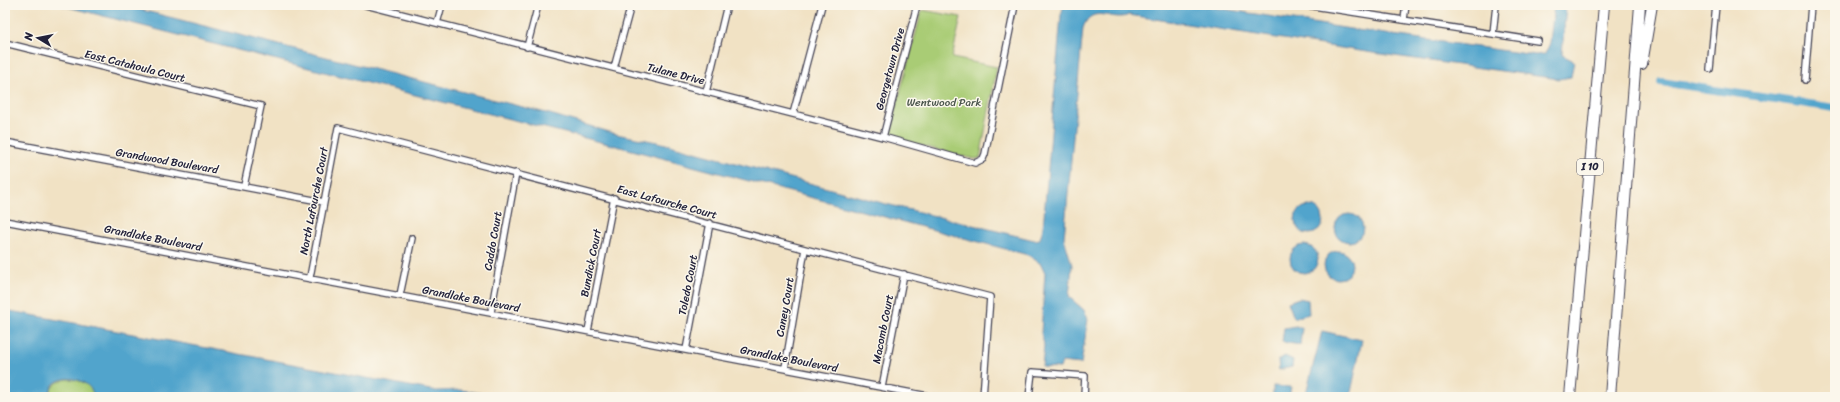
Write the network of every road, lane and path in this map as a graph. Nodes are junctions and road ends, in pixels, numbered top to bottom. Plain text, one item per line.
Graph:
1 (366, 5) edge
2 (442, 5) edge
3 (538, 5) edge
4 (632, 5) edge
5 (727, 5) edge
6 (822, 5) edge
7 (917, 5) edge
8 (1015, 5) edge
9 (1307, 5) edge
10 (1406, 5) edge
11 (1496, 5) edge
12 (1604, 5) edge
13 (1640, 5) edge
14 (1652, 5) edge
15 (1716, 5) edge
16 (1811, 5) edge
17 (1314, 6) edge
18 (1404, 19) junction
19 (437, 23) junction
20 (1493, 34) junction
21 (1538, 41) dead end
22 (5, 43) edge
23 (527, 47) junction
24 (614, 68) junction
25 (1710, 69) dead end
26 (1805, 80) dead end
27 (706, 92) junction
28 (793, 114) junction
29 (1632, 126) junction
30 (338, 128) joint
31 (883, 137) junction
32 (5, 142) edge
33 (516, 173) junction
34 (244, 186) junction
35 (614, 198) junction
36 (324, 202) junction
37 (5, 221) edge
38 (710, 223) junction
39 (412, 238) dead end
40 (806, 249) junction
41 (904, 274) junction
42 (310, 278) junction
43 (400, 295) junction
44 (491, 312) junction
45 (588, 331) junction
46 (686, 350) junction
47 (785, 368) junction
48 (882, 387) junction
49 (933, 397) edge
50 (982, 397) edge
51 (1029, 397) edge
52 (1084, 397) edge
53 (1570, 397) edge
54 (1610, 397) edge

1 - 19 street, Tulane Drive
2 - 19 street
3 - 23 street
4 - 24 street
5 - 27 street
6 - 28 street
7 - 31 street, Georgetown Drive
8 - 31 street, Tulane Drive
9 - 17 street
10 - 18 street
11 - 20 street
12 - 53 highway, I 10
13 - 29 highway
14 - 29 highway
15 - 25 street
16 - 26 street
17 - 18 street
18 - 20 street
19 - 23 street, Tulane Drive
20 - 21 street
22 - 34 street, East Catahoula Court
23 - 24 street, Tulane Drive
24 - 27 street, Tulane Drive
27 - 28 street, Tulane Drive
28 - 31 street, Tulane Drive
29 - 54 highway
30 - 33 street, East Lafourche Court
30 - 36 street, North Lafourche Court
32 - 34 street, Grandwood Boulevard
33 - 35 street, East Lafourche Court
33 - 44 street, Caddo Court
34 - 36 street, Grandwood Boulevard
35 - 38 street, East Lafourche Court
35 - 45 street, Bundick Court
36 - 42 street, North Lafourche Court
37 - 42 street, Grandlake Boulevard
38 - 40 street, East Lafourche Court
38 - 46 street, Toledo Court
39 - 43 street
40 - 41 street, East Lafourche Court
40 - 47 street, Caney Court
41 - 48 street, Macomb Court
41 - 50 street, East Lafourche Court
42 - 43 street, Grandlake Boulevard
43 - 44 street, Grandlake Boulevard
44 - 45 street, Grandlake Boulevard
45 - 46 street, Grandlake Boulevard
46 - 47 street, Grandlake Boulevard
47 - 48 street, Grandlake Boulevard
48 - 49 street, Grandlake Boulevard
51 - 52 street

